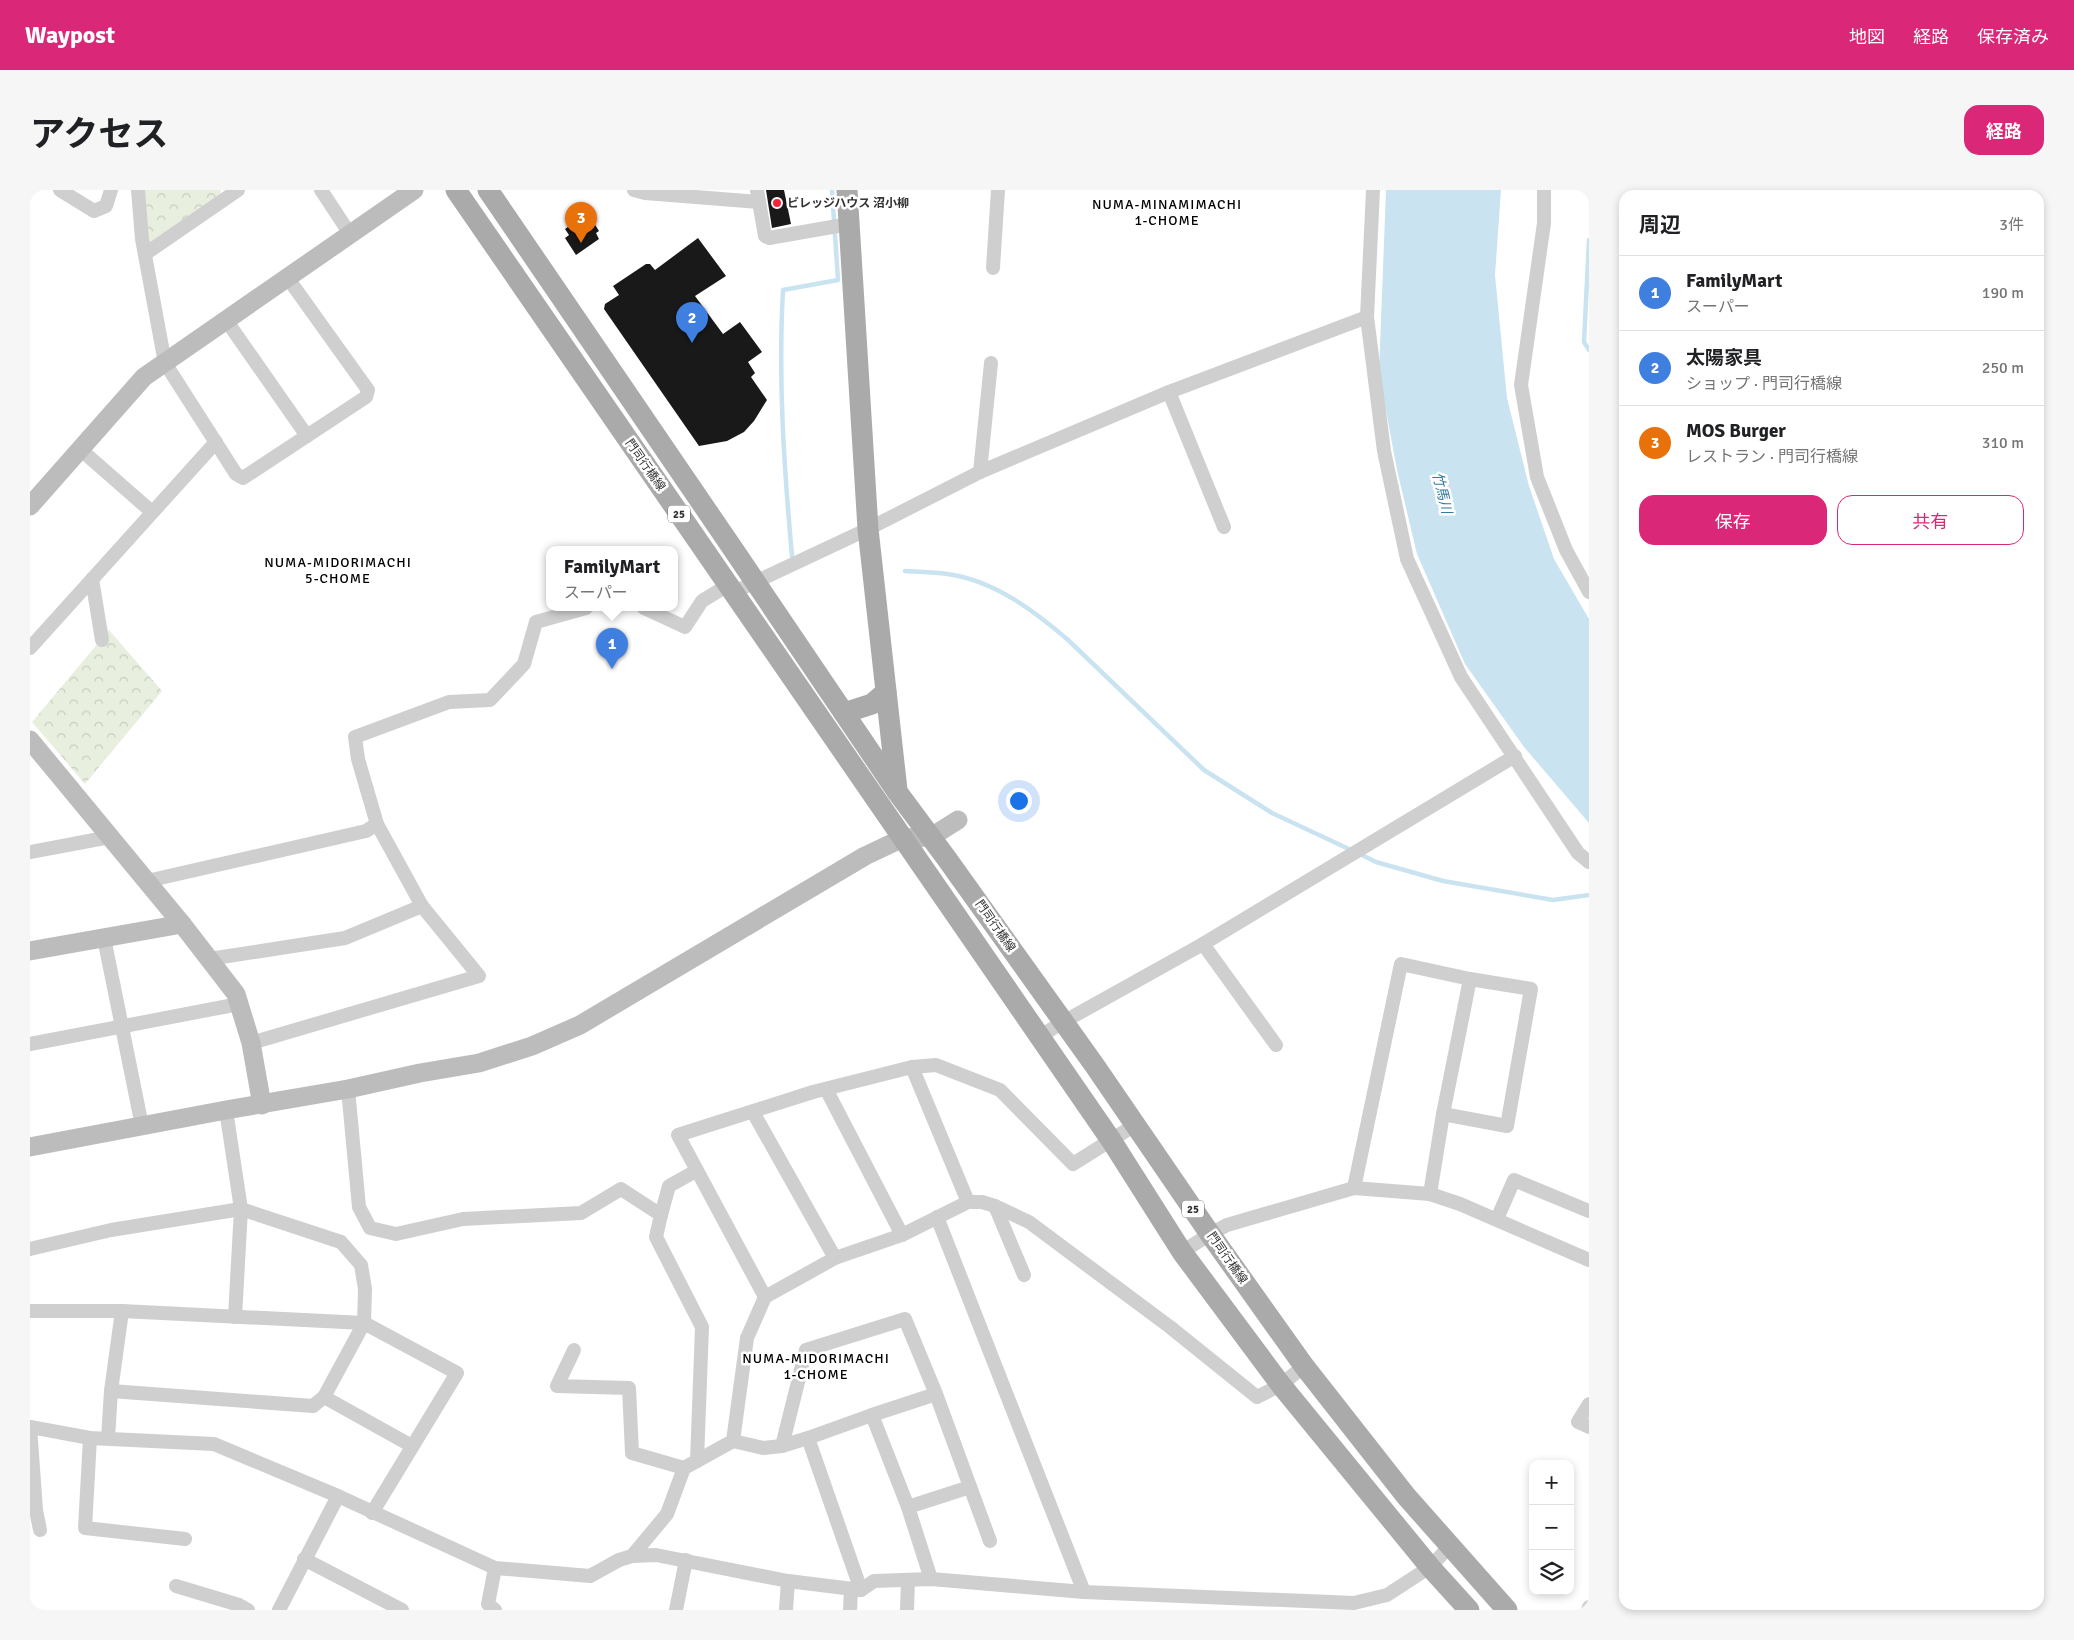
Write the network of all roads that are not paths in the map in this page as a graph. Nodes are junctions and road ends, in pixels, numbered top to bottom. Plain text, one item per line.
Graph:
1 (60, 190) edge
2 (111, 190) edge
3 (138, 190) edge
4 (321, 190) edge
5 (414, 190) edge
6 (456, 190) edge
7 (488, 190) edge
8 (636, 190) edge
9 (847, 190) edge
10 (998, 190) edge
11 (1373, 190) edge
12 (1544, 190) edge
13 (232, 192) edge
14 (699, 194) edge
15 (758, 196) edge
16 (839, 226) junction
17 (350, 234) junction
18 (145, 254) junction
19 (993, 268) dead end
20 (287, 278) junction
21 (1367, 317) junction
22 (226, 320) junction
23 (165, 363) junction
24 (991, 363) dead end
25 (1169, 392) junction
26 (307, 436) junction
27 (216, 442) junction
28 (80, 450) junction
29 (980, 472) junction
30 (30, 506) edge
31 (152, 512) junction
32 (1224, 527) dead end
33 (868, 529) junction
34 (92, 579) junction
35 (755, 581) junction
36 (731, 588) junction
37 (1589, 592) edge
38 (575, 611) edge
39 (650, 611) edge
40 (102, 640) dead end
41 (30, 648) edge
42 (886, 692) junction
43 (844, 713) junction
44 (30, 740) edge
45 (36, 756) edge
46 (1515, 756) junction
47 (898, 793) junction
48 (958, 820) dead end
49 (377, 824) junction
50 (110, 837) junction
51 (931, 837) junction
52 (903, 838) junction
53 (30, 852) edge
54 (1589, 862) edge
55 (147, 882) junction
56 (422, 906) junction
57 (182, 924) junction
58 (104, 938) junction
59 (1203, 944) junction
60 (30, 951) edge
61 (209, 959) junction
62 (1470, 979) junction
63 (240, 1004) junction
64 (1063, 1022) junction
65 (121, 1027) junction
66 (1039, 1037) junction
67 (251, 1043) junction
68 (30, 1044) edge
69 (1276, 1045) dead end
70 (912, 1067) junction
71 (348, 1089) junction
72 (826, 1089) junction
73 (262, 1105) junction
74 (226, 1110) junction
75 (753, 1112) junction
76 (1443, 1114) junction
77 (1135, 1125) junction
78 (142, 1126) junction
79 (1111, 1140) junction
80 (30, 1147) edge
81 (696, 1171) junction
82 (1354, 1188) junction
83 (1430, 1194) junction
84 (968, 1202) junction
85 (995, 1206) junction
86 (241, 1209) junction
87 (1589, 1211) edge
88 (661, 1215) junction
89 (937, 1217) junction
90 (1497, 1220) junction
91 (1210, 1234) junction
92 (902, 1235) junction
93 (30, 1249) edge
94 (1182, 1252) junction
95 (835, 1258) junction
96 (1589, 1260) edge
97 (1024, 1275) dead end
98 (765, 1297) junction
99 (30, 1311) edge
100 (122, 1311) junction
101 (235, 1317) junction
102 (364, 1323) junction
103 (574, 1350) dead end
104 (1304, 1366) junction
105 (1281, 1385) junction
106 (111, 1391) junction
107 (936, 1394) junction
108 (324, 1396) junction
109 (1589, 1404) edge
110 (872, 1415) junction
111 (30, 1427) edge
112 (1589, 1427) edge
113 (90, 1438) junction
114 (108, 1438) junction
115 (808, 1438) junction
116 (733, 1440) junction
117 (412, 1446) junction
118 (782, 1446) junction
119 (697, 1461) junction
120 (684, 1468) junction
121 (970, 1487) junction
122 (338, 1496) junction
123 (908, 1507) junction
124 (372, 1513) junction
125 (40, 1530) dead end
126 (185, 1539) dead end
127 (990, 1541) dead end
128 (1450, 1546) junction
129 (632, 1556) junction
130 (304, 1559) junction
131 (686, 1560) junction
132 (1430, 1567) junction
133 (495, 1568) junction
134 (931, 1579) junction
135 (908, 1580) junction
136 (788, 1581) junction
137 (176, 1586) dead end
138 (856, 1589) junction
139 (1084, 1592) junction
140 (248, 1610) edge
141 (279, 1610) edge
142 (402, 1610) edge
143 (495, 1610) edge
144 (676, 1610) edge
145 (786, 1610) edge
146 (850, 1610) edge
147 (907, 1610) edge
148 (1469, 1610) edge
149 (1507, 1610) edge

1 - 2 street
3 - 18 street
4 - 17 street
5 - 17 street
6 - 36 main road, 門司行橋線 / 25
7 - 35 main road, 門司行橋線 / 25
8 - 14 street
9 - 16 main road, 門司行橋線 / 25
10 - 19 street
11 - 21 street
12 - 37 street
13 - 18 street
14 - 15 street
15 - 16 street
16 - 33 main road, 門司行橋線 / 25
17 - 20 street
18 - 23 street
20 - 22 street
20 - 26 street
21 - 25 street
21 - 46 street
22 - 23 street
22 - 26 street
23 - 27 street
23 - 28 street
24 - 29 street
25 - 29 street
25 - 32 street
26 - 27 street
27 - 31 street
28 - 30 street
28 - 31 street
29 - 33 street
31 - 34 street
33 - 35 street
33 - 42 main road, 門司行橋線 / 25
34 - 40 street
34 - 41 street
35 - 36 street
35 - 43 main road, 門司行橋線 / 25
36 - 39 street
36 - 52 main road, 門司行橋線 / 25
38 - 49 street
42 - 43 main road
42 - 47 main road, 門司行橋線 / 25
43 - 47 main road, 門司行橋線 / 25
44 - 45 street
45 - 50 street
46 - 54 street
46 - 59 street
47 - 51 main road, 門司行橋線 / 25
47 - 52 main road, 門司行橋線 / 25
48 - 51 street
49 - 55 street
49 - 56 street
50 - 53 street
50 - 55 street
51 - 52 street
51 - 64 main road, 門司行橋線 / 25
52 - 66 main road, 門司行橋線 / 25
52 - 71 street
55 - 57 street
56 - 61 street
56 - 67 street
57 - 58 street
57 - 61 street
58 - 60 street
58 - 65 street
59 - 64 street
59 - 69 street
61 - 63 street
62 - 76 street
62 - 76 street
62 - 82 street
63 - 65 street
63 - 67 street
64 - 66 street
64 - 77 main road, 門司行橋線 / 25
65 - 68 street
65 - 78 street
66 - 79 main road, 門司行橋線 / 25
67 - 73 street
70 - 72 street
70 - 79 street
70 - 84 street
71 - 73 street
71 - 88 street
72 - 75 street
72 - 92 street
73 - 74 street
74 - 78 street
74 - 86 street
75 - 81 street
75 - 95 street
76 - 83 street
77 - 79 street
77 - 91 main road, 門司行橋線 / 25
78 - 80 street
79 - 94 main road, 門司行橋線 / 25
81 - 88 street
81 - 98 street
82 - 83 street
82 - 91 street
83 - 90 street
84 - 85 street
84 - 89 street
85 - 97 street
85 - 105 street
86 - 93 street
86 - 101 street
86 - 102 street
87 - 90 street
88 - 119 street
89 - 92 street
89 - 139 street
90 - 96 street
91 - 94 street
91 - 104 main road, 門司行橋線 / 25
92 - 95 street
94 - 105 main road, 門司行橋線 / 25
95 - 98 street
98 - 116 street
99 - 100 street
100 - 101 street
100 - 106 street
101 - 102 street
102 - 108 street
102 - 117 street
103 - 120 street
104 - 105 street
104 - 128 main road, 門司行橋線 / 25
105 - 132 main road, 門司行橋線 / 25
106 - 108 street
106 - 114 street
107 - 110 street
107 - 118 street
107 - 121 street
108 - 117 street
109 - 112 street
110 - 115 street
110 - 123 street
111 - 113 street
111 - 125 street
113 - 114 street
113 - 126 street
114 - 122 street
115 - 118 street
115 - 138 street
116 - 118 street
116 - 119 street
117 - 124 street
119 - 120 street
120 - 129 street
121 - 123 street
121 - 127 street
122 - 124 street
122 - 130 street
123 - 134 street
124 - 133 street
128 - 132 street
128 - 149 main road, 門司行橋線 / 25
129 - 131 street
129 - 133 street
130 - 141 street
130 - 142 street
131 - 136 street
131 - 144 street
132 - 139 street
132 - 148 main road, 門司行橋線 / 25
133 - 143 street
134 - 135 street
134 - 139 street
135 - 138 street
135 - 147 street
136 - 138 street
136 - 145 street
137 - 140 street
138 - 146 street

